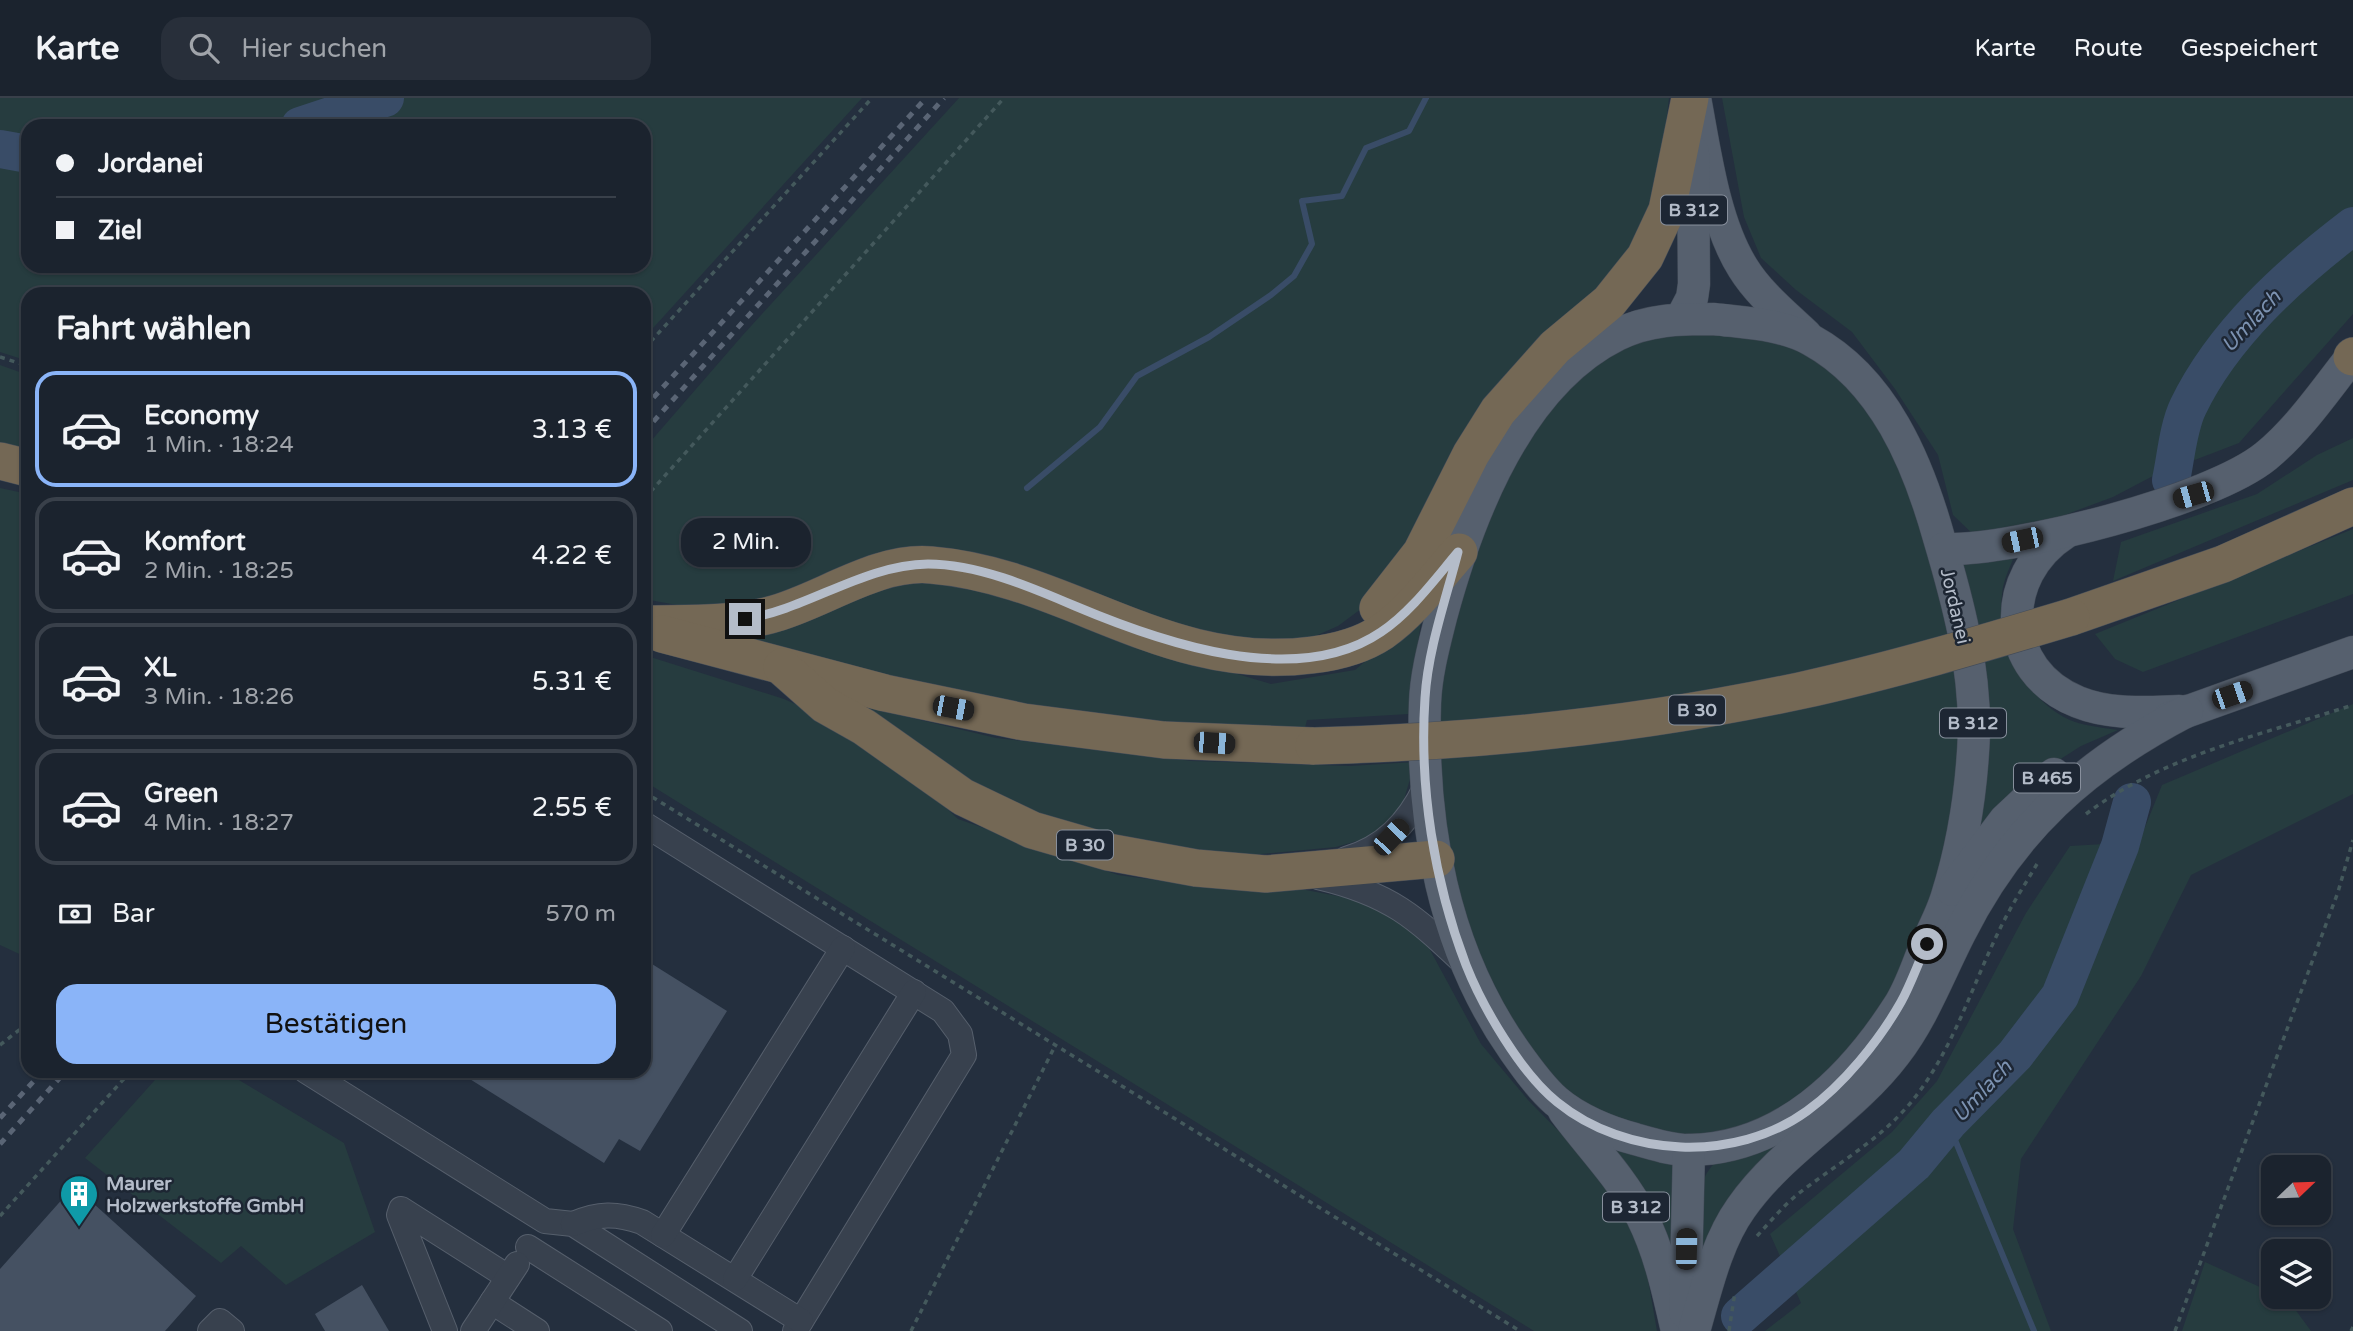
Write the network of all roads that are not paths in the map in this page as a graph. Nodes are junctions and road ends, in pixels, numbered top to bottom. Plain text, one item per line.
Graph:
1 (1692, 98) edge
2 (1681, 319) junction
3 (1812, 340) junction
4 (2353, 356) edge
5 (0, 461) edge
6 (21, 466) edge
7 (2353, 506) edge
8 (2071, 529) junction
9 (1943, 549) junction
10 (1458, 552) junction
11 (651, 624) edge
12 (651, 628) edge
13 (2353, 653) edge
14 (1304, 656) junction
15 (782, 667) junction
16 (2187, 711) junction
17 (1425, 788) junction
18 (651, 828) edge
19 (1436, 859) junction
20 (1301, 873) junction
21 (1947, 897) junction
22 (842, 948) junction
23 (1467, 966) junction
24 (914, 992) junction
25 (317, 1078) edge
26 (1557, 1102) junction
27 (1689, 1150) junction
28 (545, 1221) junction
29 (573, 1224) junction
30 (663, 1235) junction
31 (528, 1247) junction
32 (508, 1277) junction
33 (735, 1279) junction
34 (492, 1302) junction
35 (798, 1326) edge
36 (210, 1331) edge
37 (232, 1331) edge
38 (445, 1331) edge
39 (473, 1331) edge
40 (537, 1331) edge
41 (660, 1331) edge
42 (740, 1331) edge
43 (1677, 1331) edge
44 (1685, 1331) edge
45 (1694, 1331) edge

1 - 2 main road, B 312
1 - 3 main road, B 312
1 - 14 highway, B 30
2 - 3 main road, Jordanei / B 312
2 - 10 main road, Jordanei / B 312
3 - 9 main road, Jordanei / B 312
4 - 8 main road
5 - 6 highway
7 - 15 highway, B 30, bridge
8 - 9 main road
8 - 16 main road
9 - 21 main road, Jordanei / B 312
10 - 14 highway, B 30
10 - 17 main road, Jordanei / B 312
11 - 14 highway, B 30
12 - 15 highway, B 30
13 - 16 main road, B 465
15 - 20 highway, B 30
16 - 21 main road, B 465
16 - 45 main road
17 - 19 main road, Jordanei / B 312
17 - 20 lane
18 - 22 lane
19 - 20 highway, B 30
19 - 23 main road, Jordanei / B 312
20 - 23 lane
21 - 27 main road, Jordanei / B 312
22 - 24 lane
22 - 30 lane
23 - 26 main road, Jordanei / B 312
24 - 33 lane
24 - 35 lane
25 - 28 lane
26 - 27 main road, Jordanei / B 312
26 - 43 main road, B 312
27 - 44 main road, B 312
28 - 29 lane
28 - 31 lane
29 - 30 lane
29 - 42 lane
30 - 33 lane
31 - 32 lane
31 - 41 lane
32 - 34 lane
32 - 38 lane
33 - 35 lane
34 - 39 lane
34 - 40 lane
36 - 37 lane

